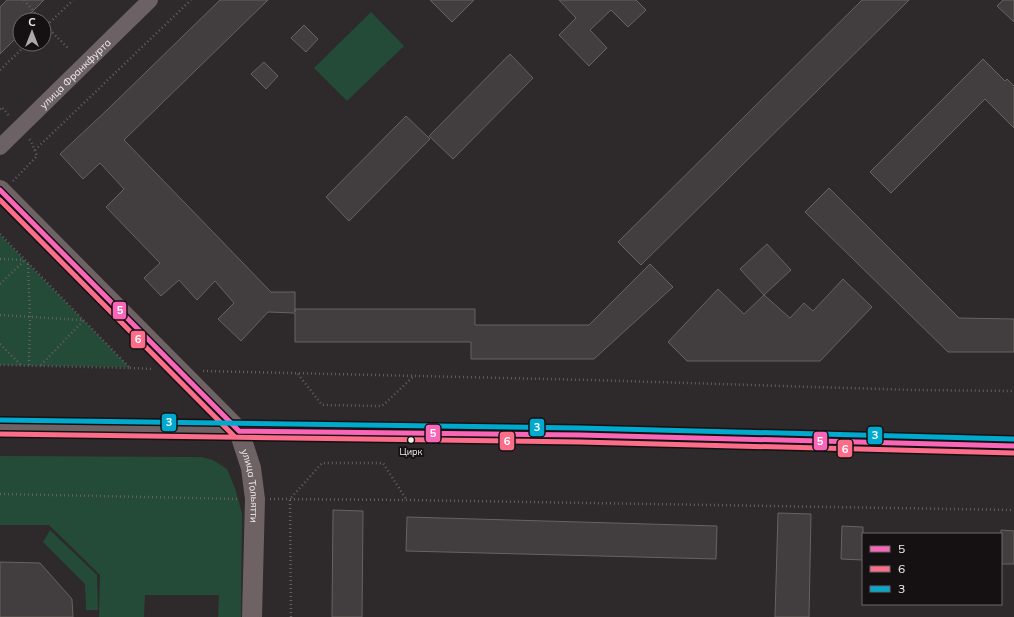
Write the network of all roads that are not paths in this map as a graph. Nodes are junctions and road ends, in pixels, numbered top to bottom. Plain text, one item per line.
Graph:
1 (150, 0) edge
2 (0, 147) edge
3 (0, 190) edge
4 (0, 427) edge
5 (239, 431) junction
6 (1014, 446) edge
7 (252, 617) edge

1 - 2 street, улица Франкфурта
3 - 5 main road, улица Тольятти
4 - 5 main road
5 - 6 main road
5 - 7 main road, улица Тольятти

